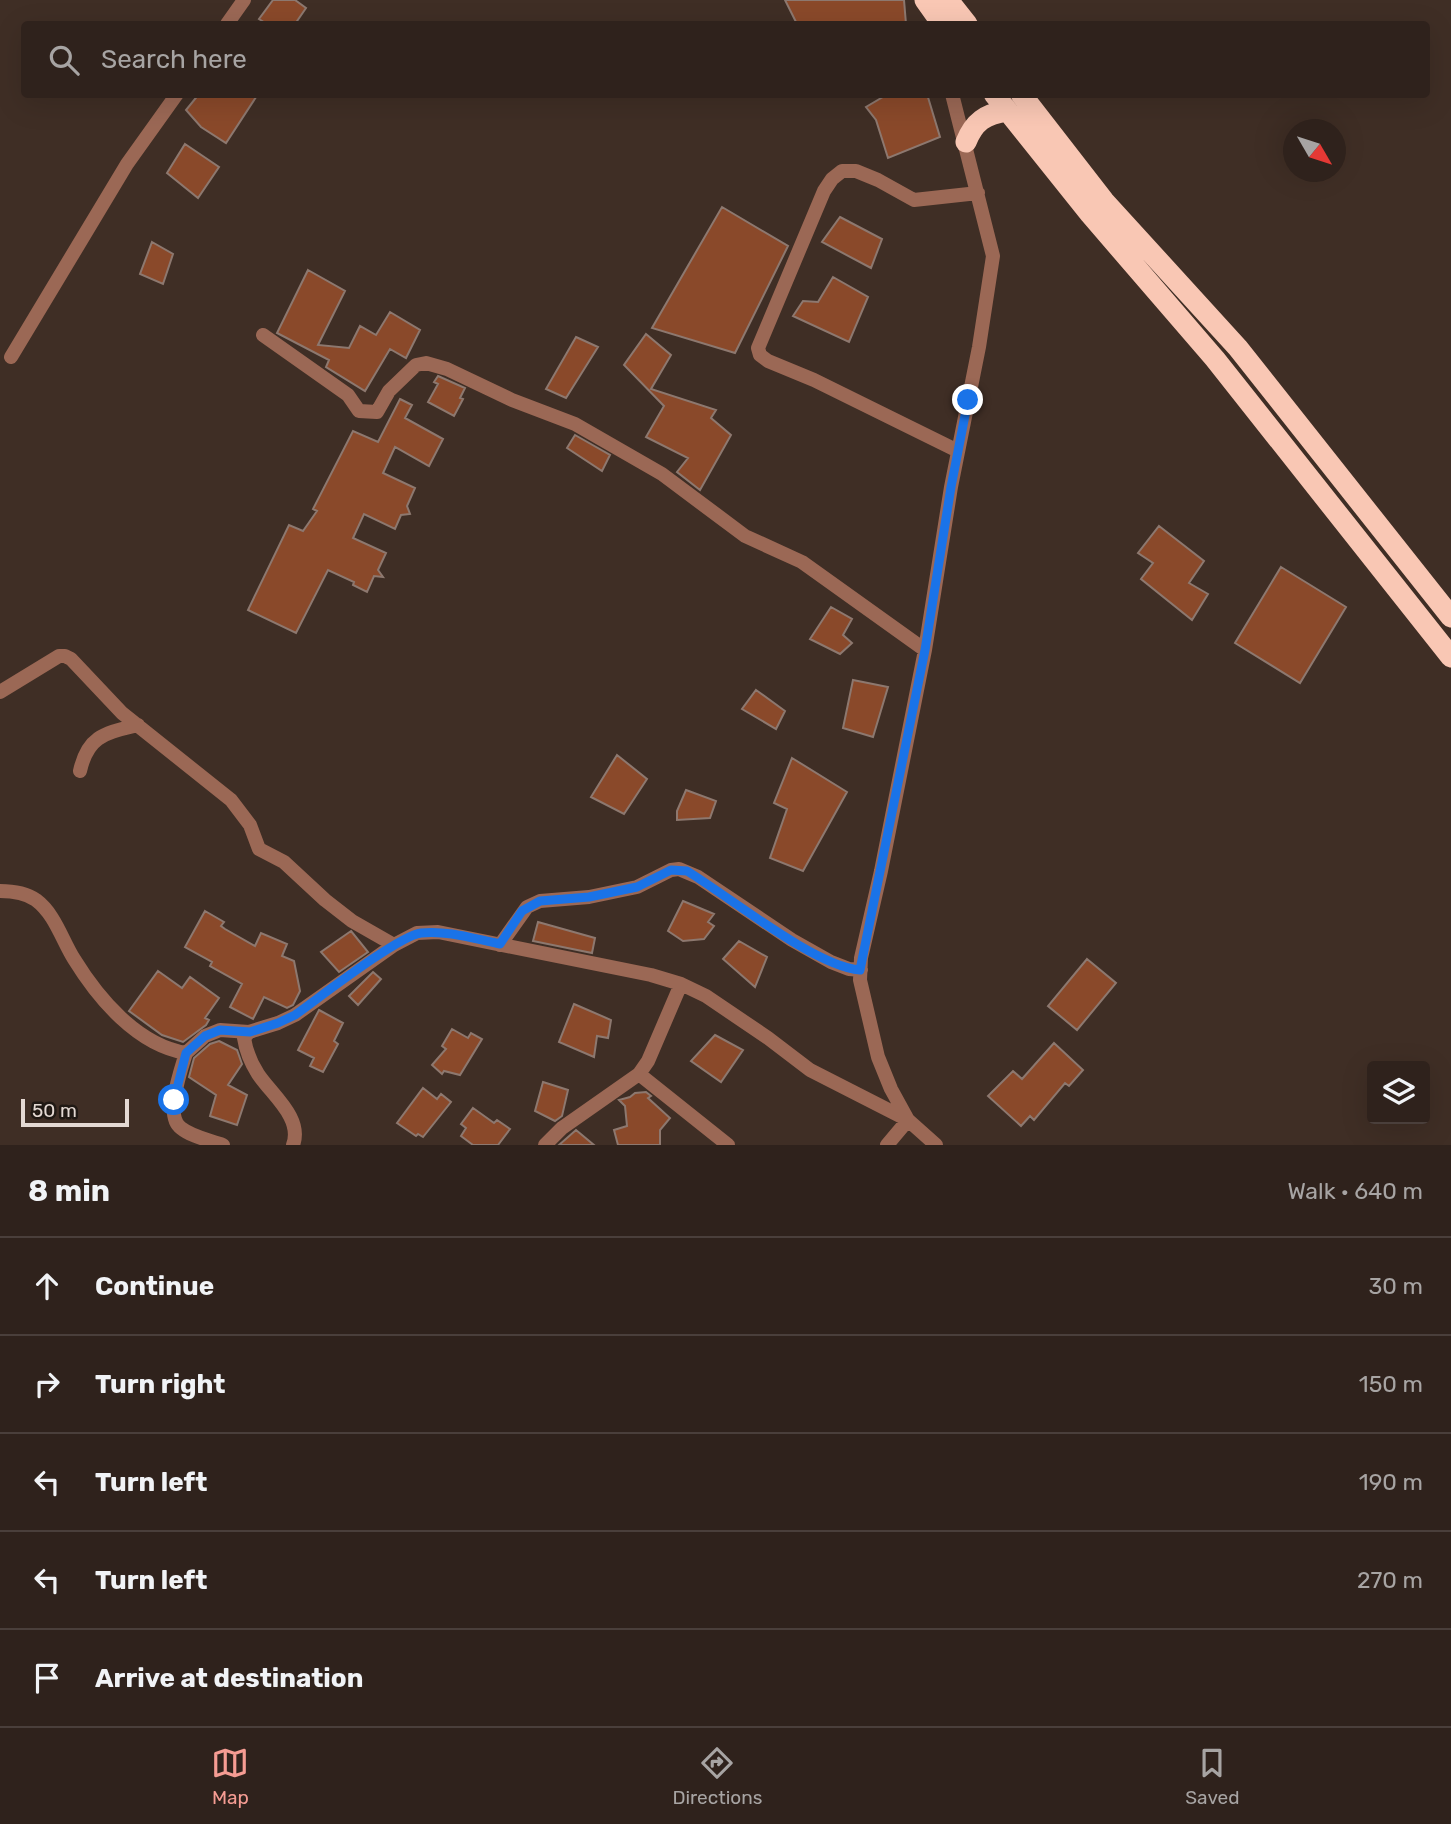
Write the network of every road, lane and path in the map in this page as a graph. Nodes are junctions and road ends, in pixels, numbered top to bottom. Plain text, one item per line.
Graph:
1 (244, 0) edge
2 (925, 0) edge
3 (944, 15) edge
4 (229, 21) edge
5 (174, 98) edge
6 (953, 98) edge
7 (1024, 98) edge
8 (1000, 103) edge
9 (966, 142) junction
10 (978, 193) junction
11 (262, 335) dead end
12 (11, 357) dead end
13 (958, 451) junction
14 (1451, 617) edge
15 (925, 650) junction
16 (1451, 657) edge
17 (0, 692) edge
18 (138, 725) junction
19 (80, 771) dead end
20 (0, 891) edge
21 (500, 944) junction
22 (394, 945) junction
23 (860, 970) junction
24 (681, 984) junction
25 (250, 1032) junction
26 (186, 1053) junction
27 (639, 1074) junction
28 (908, 1120) junction
29 (223, 1145) edge
30 (293, 1145) edge
31 (545, 1145) edge
32 (728, 1145) edge
33 (887, 1145) edge
34 (936, 1145) edge

1 - 4 street
2 - 3 highway
5 - 12 street
6 - 9 street
7 - 14 highway
8 - 9 highway
8 - 16 highway
9 - 10 street
10 - 13 street
10 - 13 street
11 - 15 street
13 - 15 street
15 - 23 street
17 - 18 street
18 - 19 street
18 - 22 street
20 - 26 street
21 - 22 street
21 - 23 street
21 - 24 street
22 - 25 street
23 - 28 street
24 - 27 street
24 - 28 street
25 - 26 street
25 - 30 street
26 - 29 street
27 - 31 street
27 - 32 street
28 - 33 street
28 - 34 street

